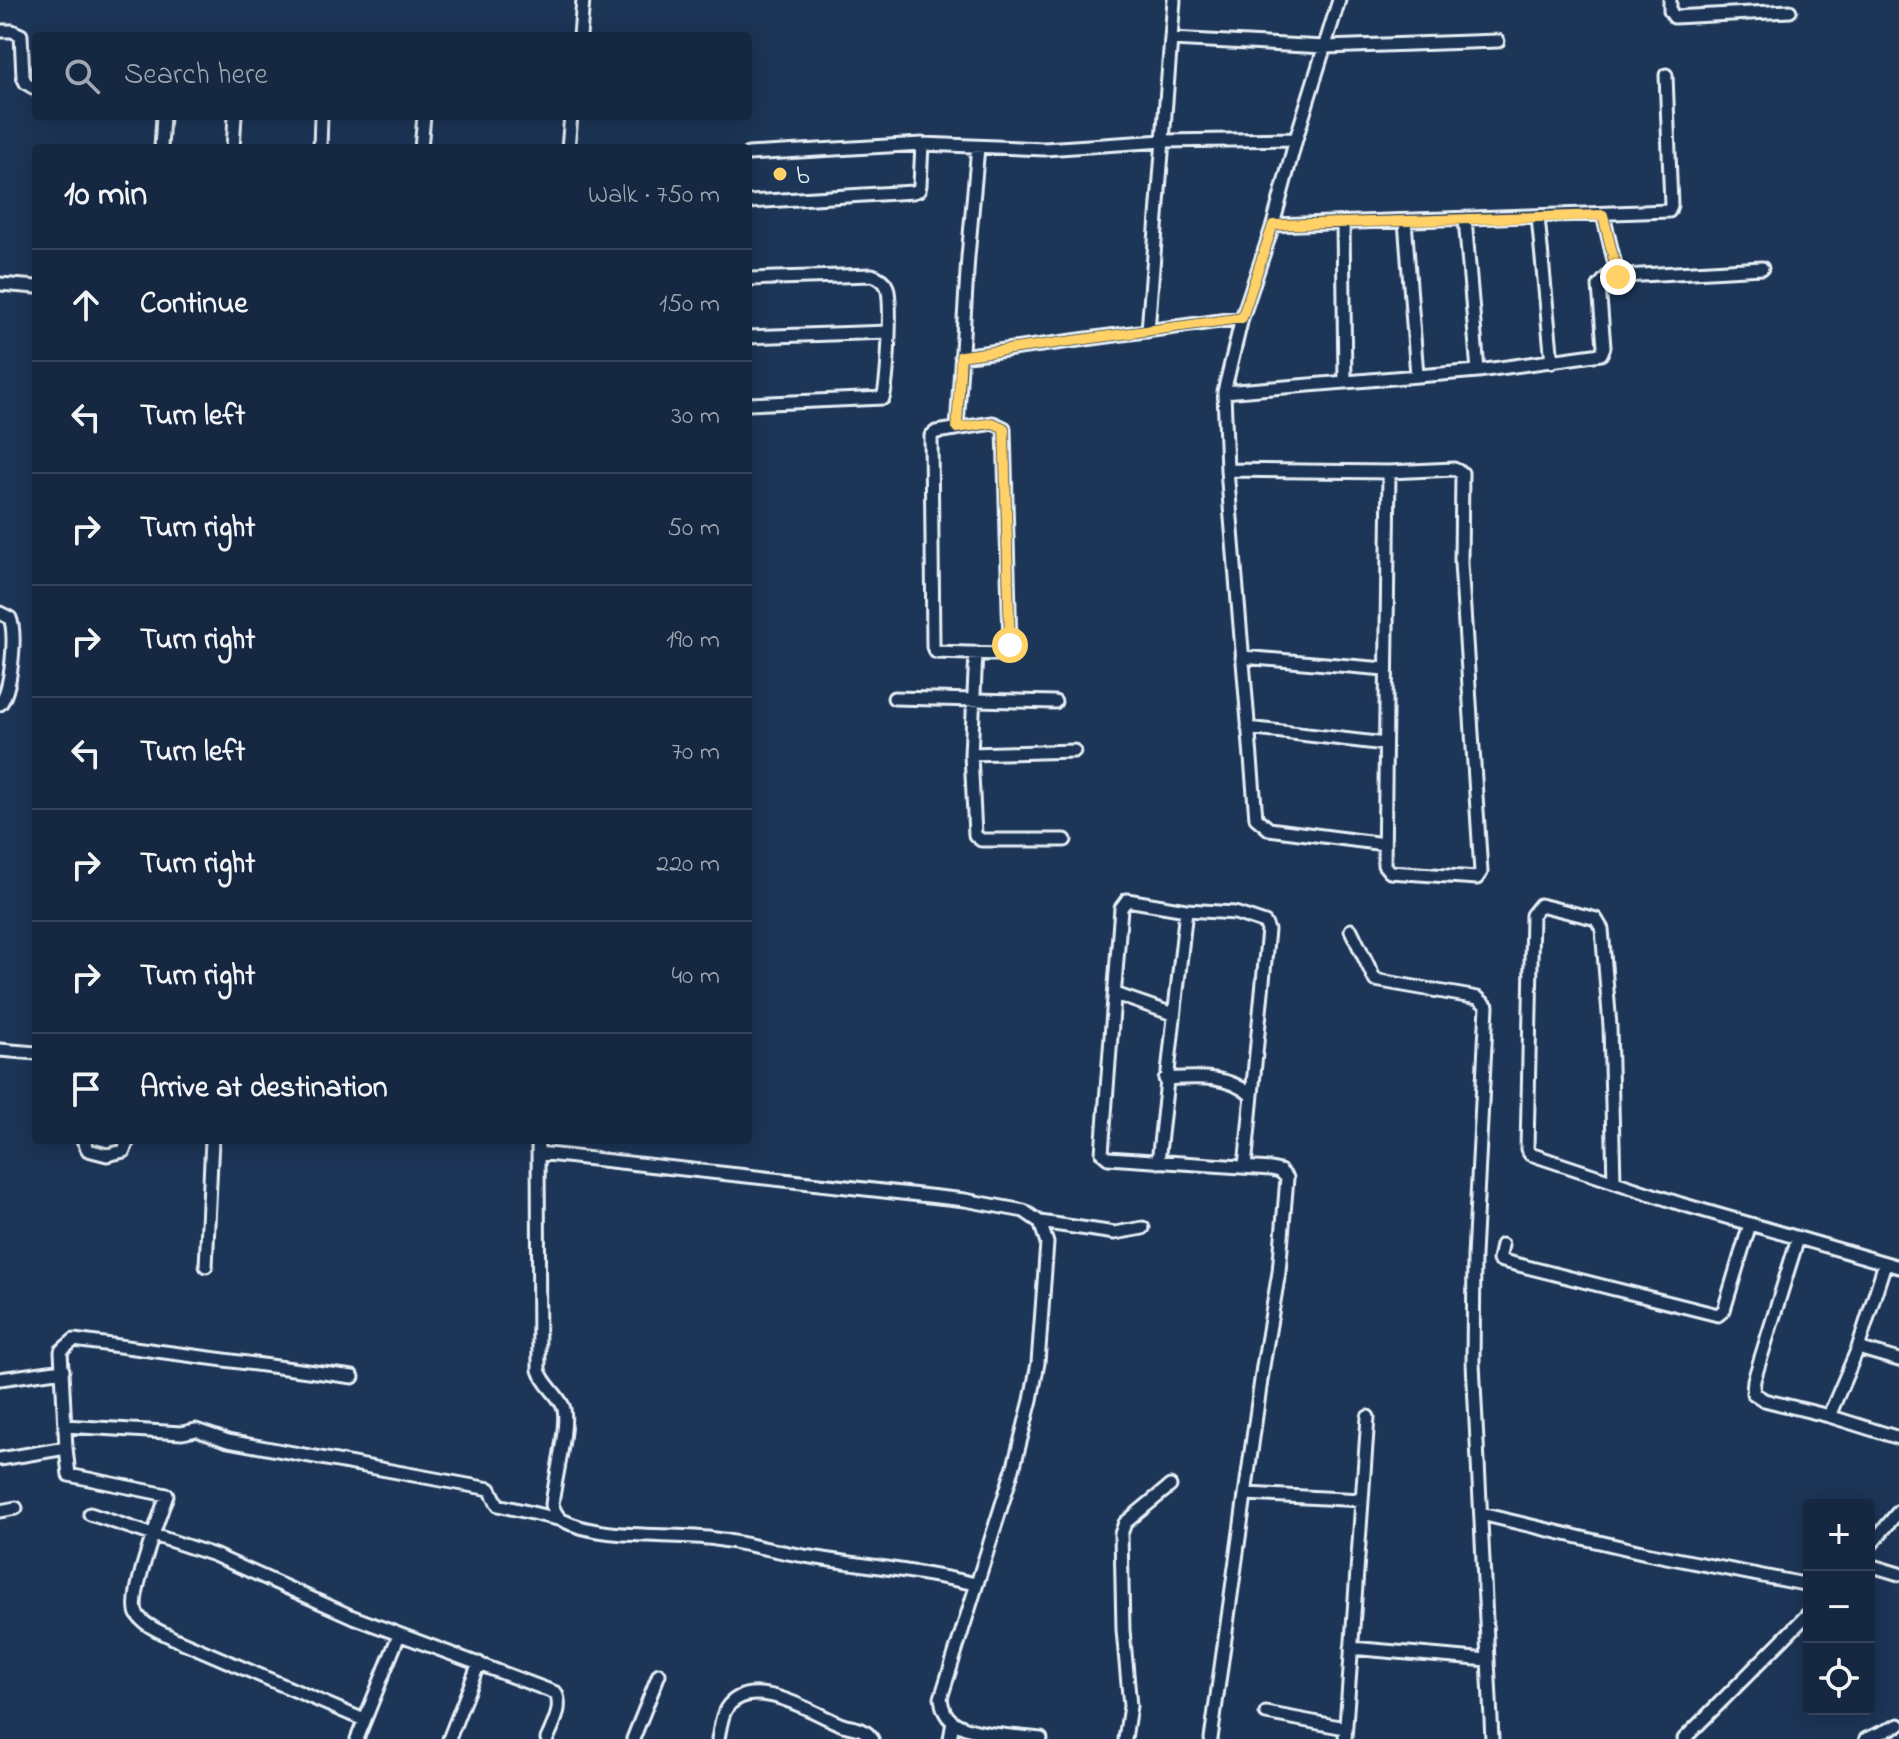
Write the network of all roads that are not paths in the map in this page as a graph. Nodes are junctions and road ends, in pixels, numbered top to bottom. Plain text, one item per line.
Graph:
1 (583, 0) edge
2 (1174, 0) edge
3 (1339, 0) edge
4 (1670, 0) edge
5 (1790, 11) dead end
6 (0, 31) edge
7 (580, 32) edge
8 (1171, 39) junction
9 (1498, 41) dead end
10 (1325, 47) junction
11 (1666, 75) dead end
12 (32, 87) edge
13 (163, 120) edge
14 (235, 120) edge
15 (321, 120) edge
16 (424, 120) edge
17 (571, 120) edge
18 (1296, 139) junction
19 (1163, 141) junction
20 (161, 144) edge
21 (233, 144) edge
22 (320, 144) edge
23 (421, 144) edge
24 (568, 144) edge
25 (922, 144) junction
26 (978, 147) junction
27 (752, 154) edge
28 (752, 202) edge
29 (1603, 215) junction
30 (1538, 217) junction
31 (1465, 219) junction
32 (1405, 221) junction
33 (1343, 223) junction
34 (1273, 225) junction
35 (1762, 268) dead end
36 (1618, 277) junction
37 (752, 279) edge
38 (0, 284) edge
39 (32, 287) edge
40 (1242, 318) junction
41 (1148, 331) junction
42 (888, 332) junction
43 (752, 337) edge
44 (961, 356) junction
45 (1552, 362) junction
46 (1478, 371) junction
47 (1417, 375) junction
48 (1345, 381) junction
49 (1224, 392) junction
50 (752, 404) edge
51 (957, 428) junction
52 (1227, 470) junction
53 (1389, 472) junction
54 (0, 613) edge
55 (976, 653) junction
56 (1242, 657) junction
57 (1385, 669) junction
58 (894, 698) dead end
59 (975, 701) junction
60 (1055, 702) dead end
61 (0, 704) edge
62 (1248, 728) junction
63 (1385, 744) junction
64 (1074, 751) dead end
65 (971, 754) junction
66 (1065, 840) dead end
67 (1384, 844) junction
68 (1186, 910) junction
69 (1351, 930) dead end
70 (1115, 994) junction
71 (1173, 1014) junction
72 (0, 1050) edge
73 (32, 1053) edge
74 (1165, 1079) junction
75 (1251, 1095) junction
76 (85, 1144) edge
77 (127, 1144) edge
78 (212, 1144) edge
79 (538, 1144) edge
80 (538, 1153) junction
81 (1158, 1162) junction
82 (1245, 1167) junction
83 (1614, 1182) junction
84 (1040, 1222) junction
85 (1750, 1224) junction
86 (1143, 1228) dead end
87 (1798, 1238) junction
88 (1502, 1245) dead end
89 (1885, 1263) junction
90 (206, 1266) dead end
91 (1899, 1267) edge
92 (1858, 1348) junction
93 (1899, 1360) edge
94 (63, 1370) junction
95 (353, 1377) dead end
96 (0, 1379) edge
97 (1829, 1416) junction
98 (1368, 1417) dead end
99 (65, 1426) junction
100 (1899, 1438) edge
101 (66, 1448) junction
102 (0, 1459) edge
103 (1170, 1486) dead end
104 (1246, 1494) junction
105 (1362, 1500) junction
106 (16, 1508) dead end
107 (0, 1511) edge
108 (1899, 1511) edge
109 (90, 1514) dead end
110 (1481, 1514) junction
111 (562, 1520) junction
112 (155, 1534) junction
113 (1875, 1540) edge
114 (1875, 1567) edge
115 (1899, 1574) edge
116 (975, 1584) junction
117 (1803, 1584) edge
118 (1803, 1619) edge
119 (399, 1635) junction
120 (1351, 1648) junction
121 (1488, 1660) junction
122 (479, 1663) junction
123 (659, 1674) dead end
124 (1266, 1713) dead end
125 (364, 1720) junction
126 (953, 1722) junction
127 (1899, 1725) edge
128 (1345, 1734) edge
129 (357, 1739) edge
130 (449, 1739) edge
131 (547, 1739) edge
132 (633, 1739) edge
133 (718, 1739) edge
134 (872, 1739) edge
135 (950, 1739) edge
136 (1041, 1739) edge
137 (1125, 1739) edge
138 (1211, 1739) edge
139 (1492, 1739) edge
140 (1684, 1739) edge
141 (1866, 1739) edge

1 - 7 street
2 - 8 street
3 - 10 street
4 - 5 street
6 - 12 street
8 - 10 street
8 - 19 street
9 - 10 street
10 - 18 street
11 - 29 street
13 - 20 street
14 - 21 street
15 - 22 street
16 - 23 street
17 - 24 street
18 - 19 street
18 - 34 street
19 - 26 street
19 - 41 street
25 - 26 street
25 - 27 street
25 - 28 street
26 - 44 street
29 - 30 street
29 - 36 street
30 - 31 street
30 - 45 street
31 - 32 street
31 - 46 street
32 - 33 street
32 - 47 street
33 - 34 street
33 - 48 street
34 - 40 street
35 - 36 street
36 - 45 street
37 - 42 street
38 - 39 street
40 - 41 street
40 - 49 street
41 - 44 street
42 - 43 street
42 - 50 street
44 - 51 street
45 - 46 street
46 - 47 street
47 - 48 street
48 - 49 street
49 - 52 street
51 - 55 street
51 - 55 street
52 - 53 street
52 - 56 street
53 - 57 street
53 - 67 street
54 - 61 street
55 - 59 street
56 - 57 street
56 - 62 street
57 - 63 street
58 - 59 street
59 - 60 street
59 - 65 street
62 - 63 street
62 - 67 street
63 - 67 street
64 - 65 street
65 - 66 street
68 - 70 street
68 - 71 street
68 - 75 street
69 - 110 street
70 - 71 street
70 - 81 street
71 - 74 street
72 - 73 street
74 - 75 street
74 - 81 street
75 - 82 street
76 - 77 street
78 - 90 street
79 - 80 street
80 - 84 street
80 - 111 street
81 - 82 street
82 - 104 street
83 - 83 street
83 - 85 street
84 - 86 street
84 - 116 street
85 - 87 street
85 - 88 street
87 - 89 street
87 - 97 street
89 - 91 street
89 - 92 street
92 - 93 street
92 - 97 street
94 - 95 street
94 - 96 street
94 - 99 street
97 - 100 street
98 - 105 street
99 - 101 street
99 - 111 street
101 - 102 street
101 - 112 street
103 - 137 street
104 - 105 street
104 - 138 street
105 - 120 street
106 - 107 street
108 - 113 street
109 - 112 street
110 - 117 street
110 - 121 street
111 - 116 street
112 - 119 street
112 - 125 street
114 - 115 street
116 - 126 street
118 - 140 street
119 - 122 street
119 - 125 street
120 - 121 street
120 - 128 street
121 - 139 street
122 - 130 street
122 - 131 street
123 - 132 street
124 - 128 street
125 - 129 street
126 - 135 street
126 - 136 street
127 - 141 street
133 - 134 street

